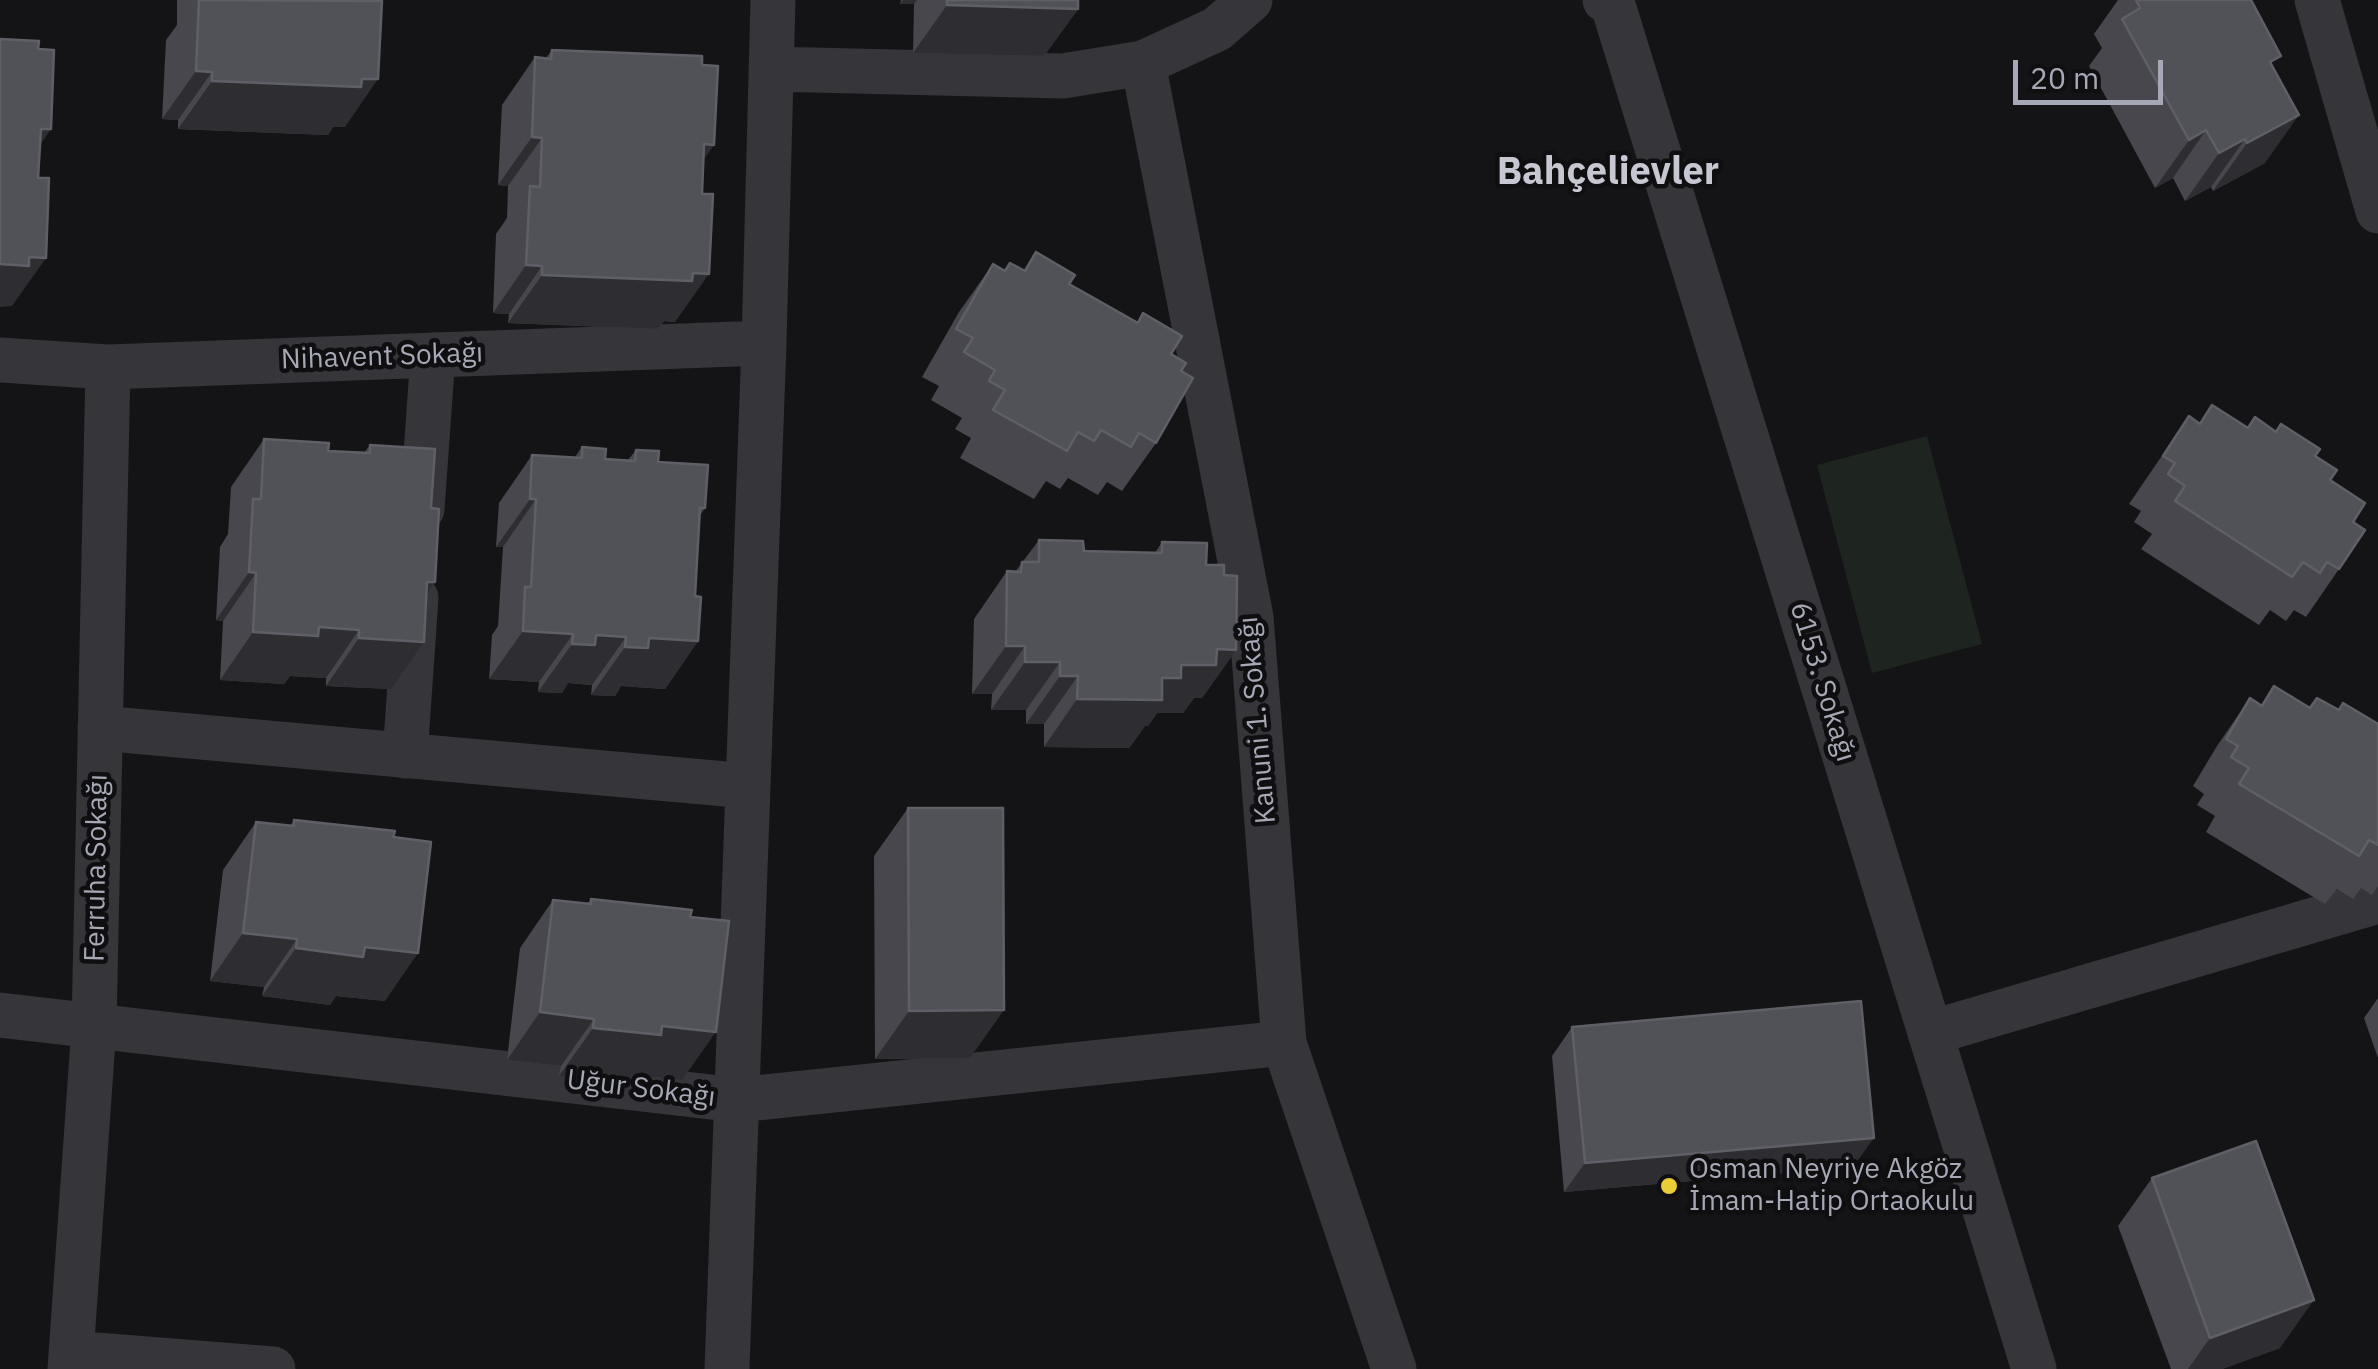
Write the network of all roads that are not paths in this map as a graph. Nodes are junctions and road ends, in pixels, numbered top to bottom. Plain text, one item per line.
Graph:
1 (773, 0) edge
2 (1250, 0) edge
3 (1605, 0) edge
4 (2318, 0) edge
5 (1143, 62) junction
6 (771, 69) junction
7 (2378, 212) edge
8 (764, 344) junction
9 (433, 355) junction
10 (0, 360) edge
11 (108, 366) junction
12 (100, 728) junction
13 (405, 756) junction
14 (748, 786) junction
15 (2378, 901) edge
16 (0, 1015) edge
17 (94, 1026) junction
18 (1930, 1033) junction
19 (1284, 1042) junction
20 (737, 1100) junction
21 (70, 1361) edge
22 (273, 1369) edge
23 (727, 1369) edge
24 (1394, 1369) edge
25 (2034, 1369) edge

1 - 6 street
2 - 5 street
3 - 18 street, 6153. Sokağı
4 - 7 street
5 - 6 street
5 - 19 street, Kanuni 1. Sokağı
6 - 8 street
8 - 9 street, Nihavent Sokağı
8 - 14 street
9 - 11 street, Nihavent Sokağı
9 - 13 street
10 - 11 street, Nihavent Sokağı
11 - 12 street, Ferruha Sokağı
12 - 13 street
12 - 17 street, Ferruha Sokağı
13 - 14 street
14 - 20 street
15 - 18 street
16 - 17 street, Uğur Sokağı
17 - 20 street, Uğur Sokağı
17 - 21 street, Ferruha Sokağı
18 - 25 street, 6153. Sokağı
19 - 20 street, Uğur Sokağı
19 - 24 street, Kanuni 1. Sokağı
20 - 23 street
21 - 22 street

